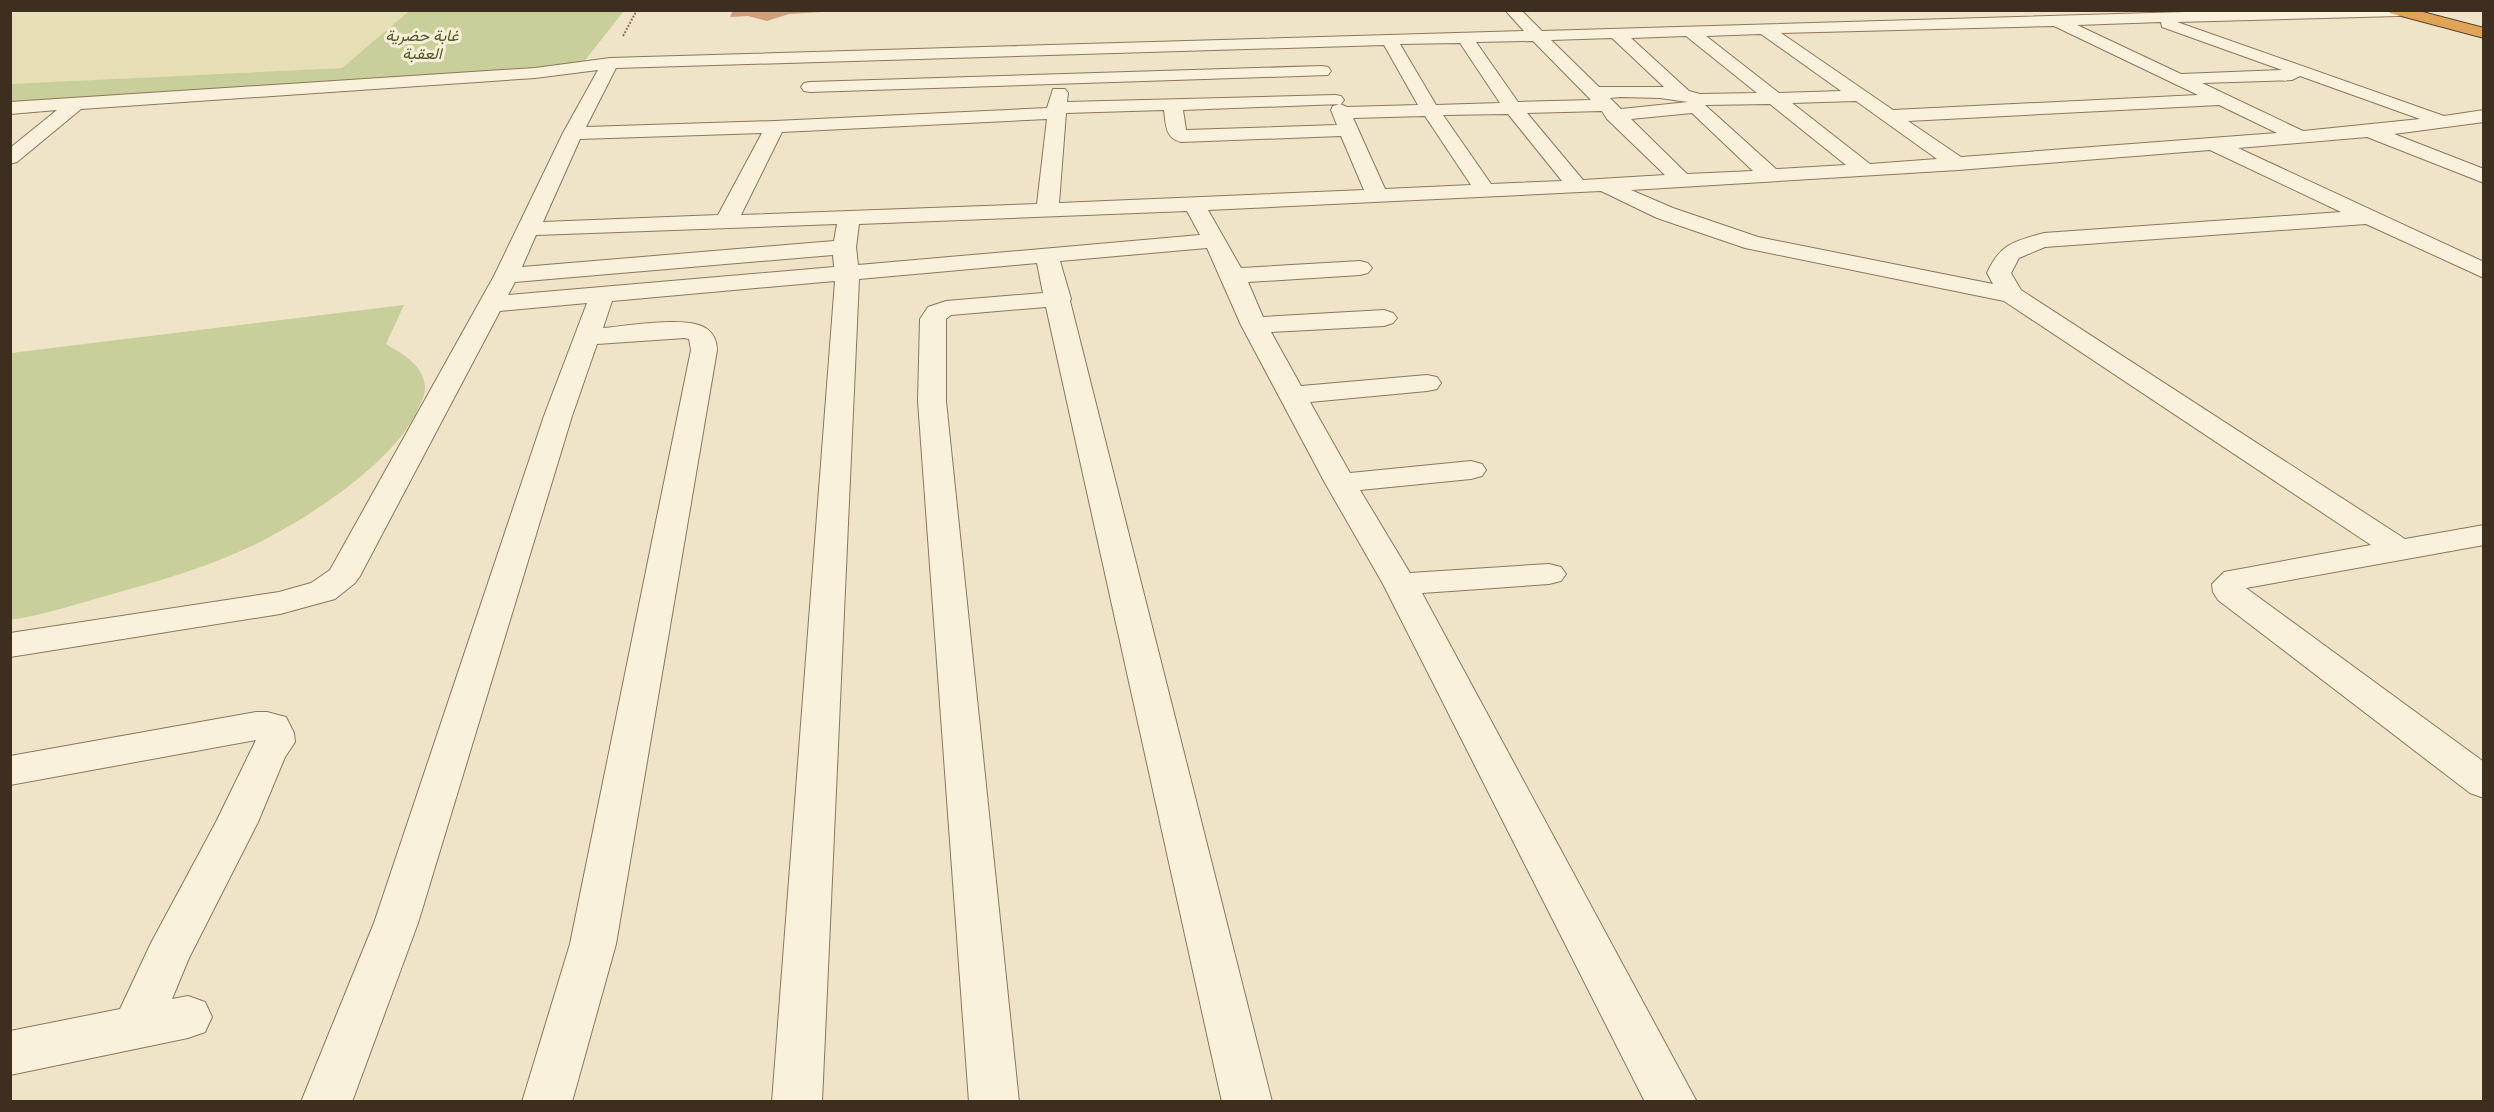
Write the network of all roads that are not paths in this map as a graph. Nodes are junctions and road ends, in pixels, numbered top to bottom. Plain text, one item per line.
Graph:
1 (1512, 10) edge
2 (1790, 10) edge
3 (1896, 10) edge
4 (2002, 10) edge
5 (2113, 10) edge
6 (2424, 10) edge
7 (2396, 11) edge
8 (2176, 14) edge
9 (2150, 17) junction
10 (2130, 18) junction
11 (2052, 20) junction
12 (2022, 21) junction
13 (1696, 24) junction
14 (1920, 24) junction
15 (2484, 25) edge
16 (1813, 27) junction
17 (1764, 29) junction
18 (2484, 33) edge
19 (1617, 34) junction
20 (1538, 36) junction
21 (1465, 38) junction
22 (1390, 40) junction
23 (1309, 43) junction
24 (1067, 50) junction
25 (828, 56) junction
26 (610, 63) junction
27 (1322, 71) junction
28 (2312, 75) junction
29 (2176, 79) junction
30 (1061, 80) junction
31 (810, 87) junction
32 (1858, 96) junction
33 (1775, 99) junction
34 (1692, 100) junction
35 (2218, 100) junction
36 (76, 104) junction
37 (1605, 104) junction
38 (1173, 105) junction
39 (10, 108) edge
40 (1513, 108) junction
41 (1056, 110) junction
42 (1431, 111) junction
43 (1342, 115) junction
44 (1887, 116) junction
45 (2484, 116) edge
46 (2445, 122) junction
47 (782, 126) junction
48 (2368, 130) junction
49 (573, 133) junction
50 (2299, 137) junction
51 (2214, 144) junction
52 (10, 158) edge
53 (1958, 164) junction
54 (1864, 170) junction
55 (1771, 176) junction
56 (2484, 177) edge
57 (1682, 181) junction
58 (1603, 185) junction
59 (1577, 186) junction
60 (1485, 191) junction
61 (1377, 196) junction
62 (1195, 205) junction
63 (1047, 211) junction
64 (2369, 217) junction
65 (726, 222) junction
66 (528, 229) junction
67 (1214, 242) junction
68 (847, 246) junction
69 (1047, 256) junction
70 (1360, 268) dead end
71 (2484, 271) edge
72 (506, 276) junction
73 (1233, 276) junction
74 (602, 295) junction
75 (2012, 295) junction
76 (1059, 299) junction
77 (490, 304) junction
78 (1384, 318) dead end
79 (1254, 325) junction
80 (588, 337) junction
81 (1427, 383) dead end
82 (1293, 395) junction
83 (1471, 470) dead end
84 (1340, 483) junction
85 (2484, 535) edge
86 (2400, 550) junction
87 (1549, 574) dead end
88 (1400, 584) junction
89 (10, 645) edge
90 (10, 771) edge
91 (2484, 783) edge
92 (188, 1017) dead end
93 (136, 1028) junction
94 (10, 1053) edge
95 (326, 1101) edge
96 (547, 1101) edge
97 (797, 1101) edge
98 (994, 1101) edge
99 (1247, 1101) edge
100 (1672, 1101) edge

1 - 20 street
2 - 16 street
3 - 14 street
4 - 12 street
5 - 10 street
6 - 15 highway
7 - 8 street
7 - 18 highway
8 - 9 street
9 - 10 street
9 - 28 street
10 - 11 street
11 - 12 street
11 - 29 street
12 - 14 street
13 - 17 street
13 - 19 street
13 - 33 street
14 - 16 street
16 - 17 street
17 - 32 street
19 - 20 street
19 - 34 street
20 - 21 street
20 - 37 street
21 - 22 street
21 - 40 street
22 - 23 street
22 - 42 street
23 - 24 street
23 - 27 street
24 - 25 street
24 - 30 street
25 - 26 street
25 - 31 street
26 - 36 street
26 - 49 street
27 - 30 street
27 - 43 street
28 - 29 street
28 - 46 street
29 - 35 street
30 - 31 street
30 - 41 street
31 - 47 street
32 - 33 street
32 - 44 street
33 - 34 street
33 - 54 street
34 - 37 street
34 - 37 street
34 - 55 street
35 - 44 street
35 - 50 street
36 - 39 street
36 - 52 street
37 - 40 street
37 - 57 street
38 - 41 street
38 - 43 street
38 - 43 street
40 - 42 street
40 - 59 street
41 - 47 street
41 - 63 street
42 - 43 street
42 - 60 street
43 - 61 street
44 - 53 street
45 - 46 street
46 - 48 street
47 - 49 street
47 - 65 street
48 - 50 street
48 - 56 street
49 - 66 street
50 - 51 street
51 - 53 street
51 - 64 street
53 - 54 street
54 - 55 street
55 - 57 street
57 - 58 street
58 - 59 street
58 - 75 street
59 - 60 street
60 - 61 street
61 - 62 street
62 - 63 street
62 - 67 street
63 - 68 street
64 - 71 street
64 - 75 street
65 - 66 street
65 - 68 street
66 - 72 street
67 - 69 street
67 - 73 street
68 - 69 street
68 - 72 street
68 - 74 street
68 - 97 street
69 - 76 street
70 - 73 street
72 - 77 street
73 - 79 street
74 - 77 street
74 - 80 street
75 - 86 street
76 - 98 street
76 - 99 street
77 - 89 street
78 - 79 street
79 - 82 street
80 - 95 street
80 - 96 street
81 - 82 street
82 - 84 street
83 - 84 street
84 - 88 street
85 - 86 street
86 - 91 street
87 - 88 street
88 - 100 street
90 - 93 street
92 - 93 street
93 - 94 street

